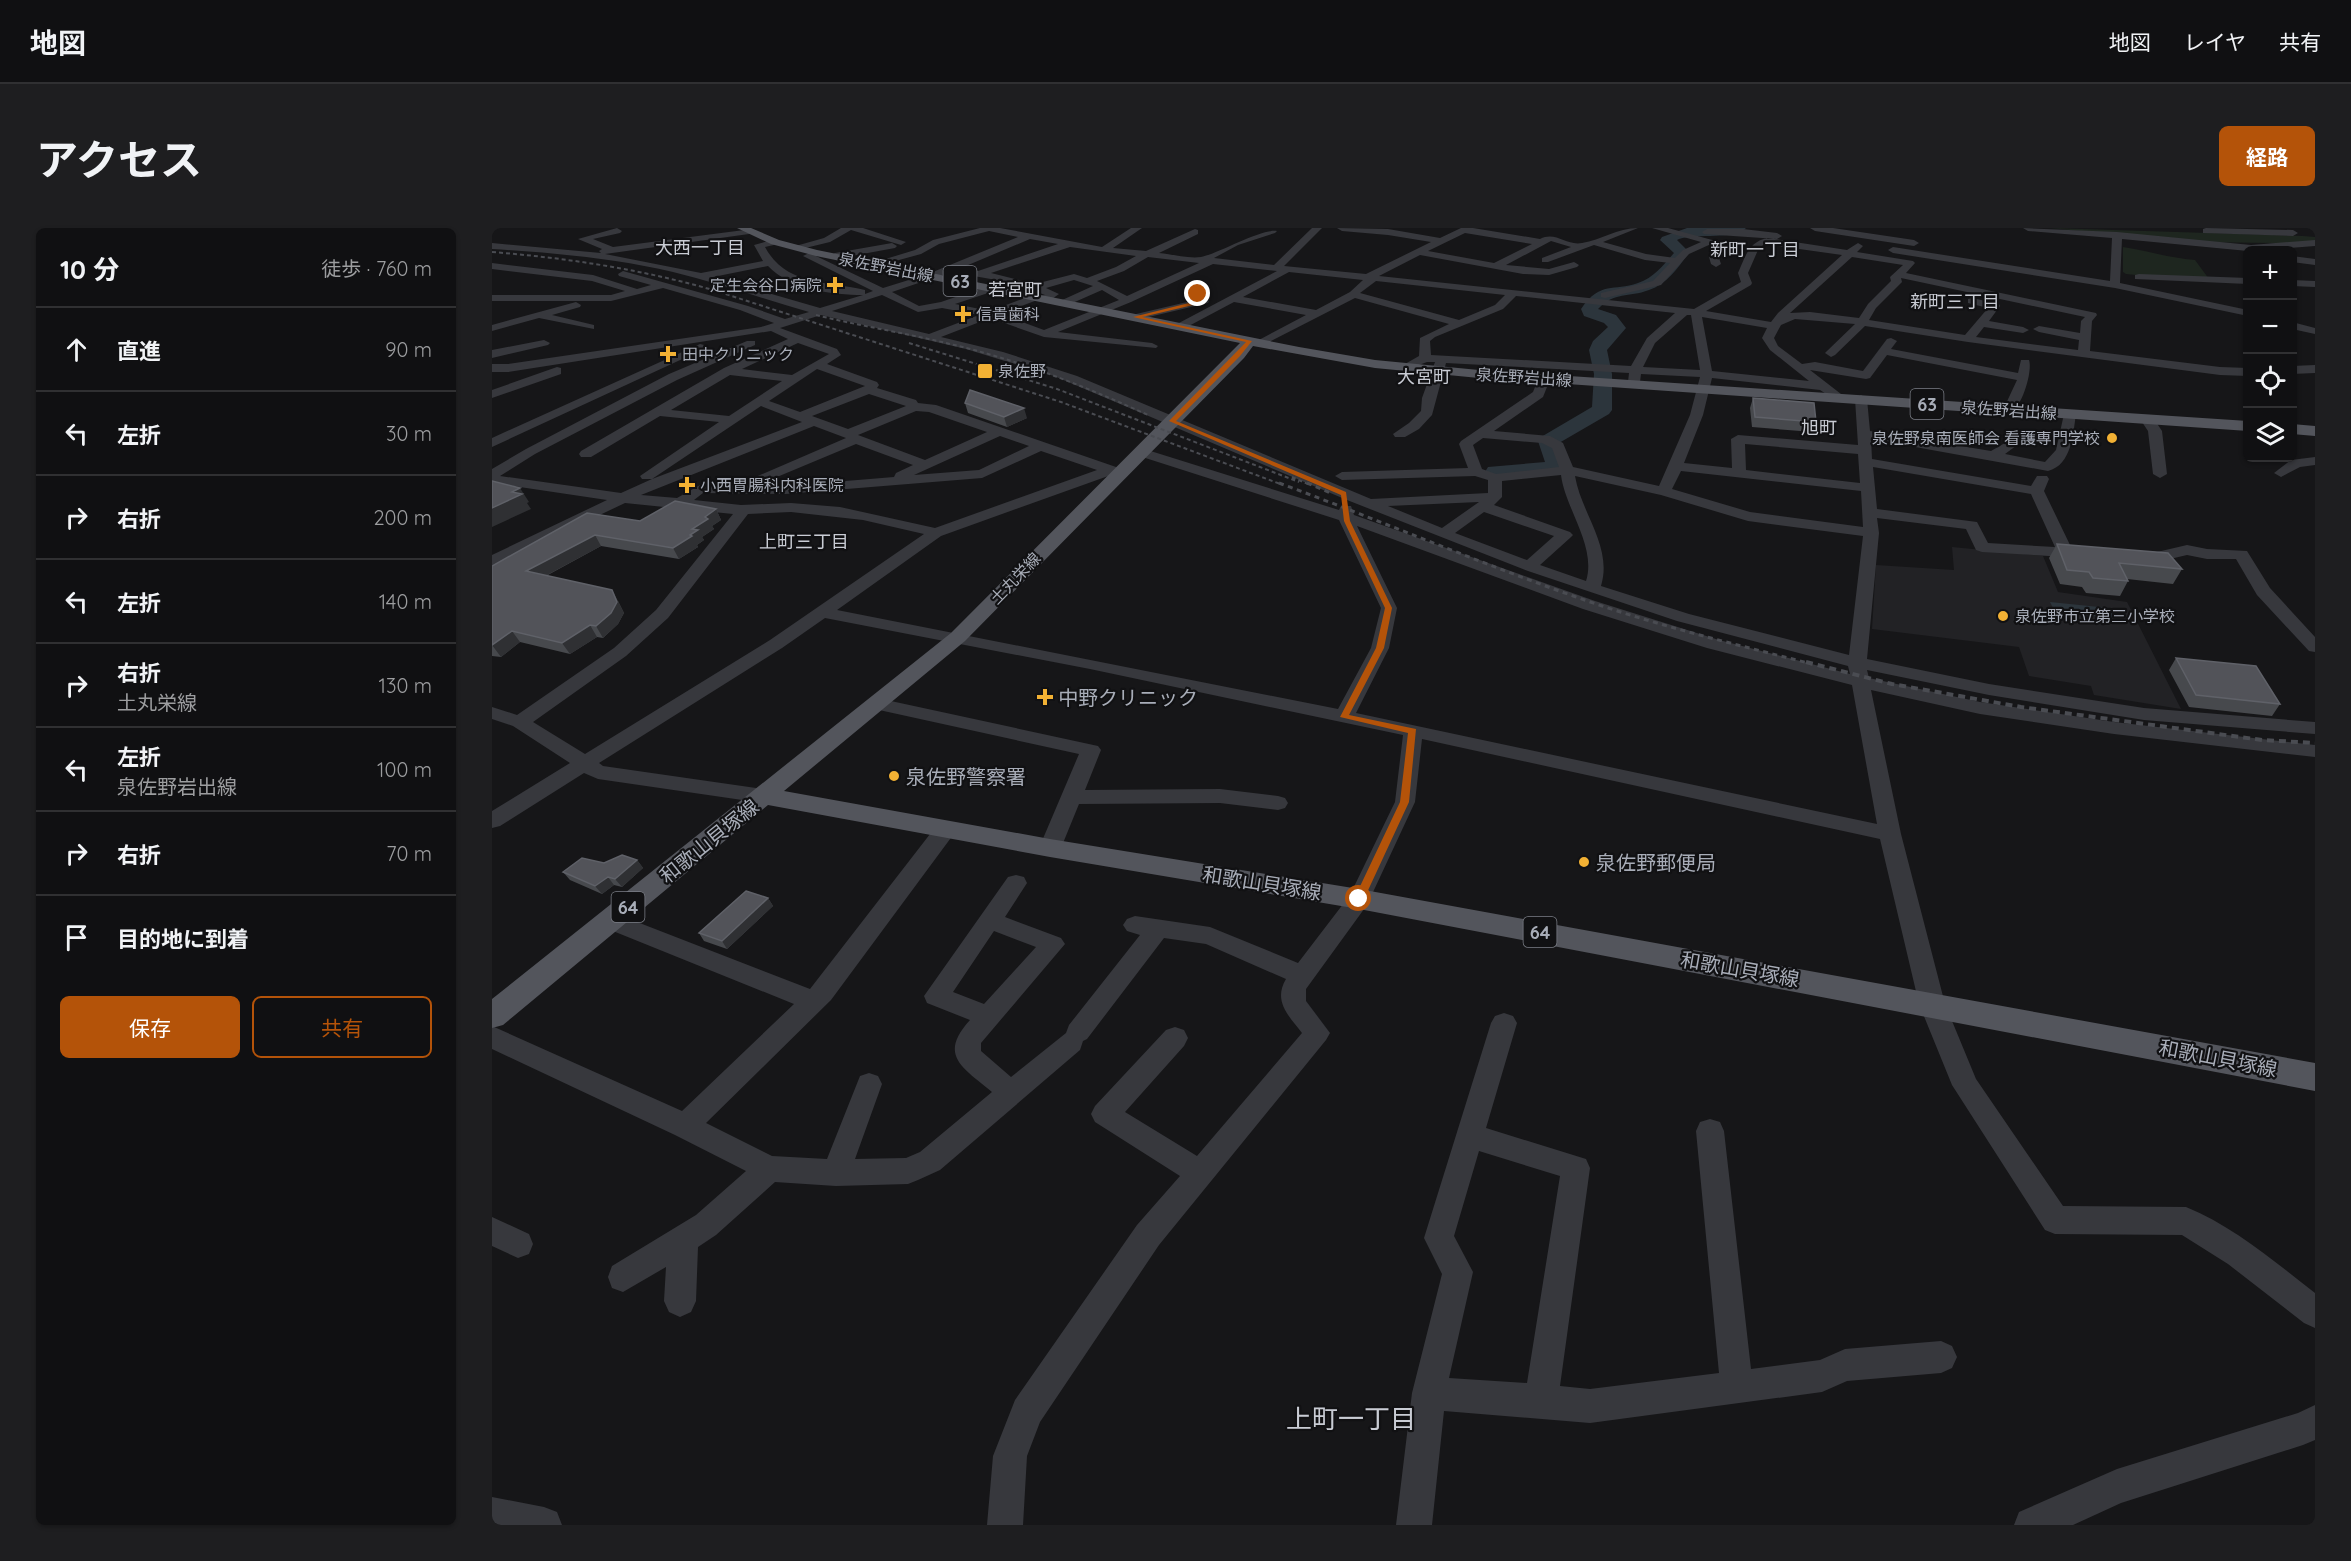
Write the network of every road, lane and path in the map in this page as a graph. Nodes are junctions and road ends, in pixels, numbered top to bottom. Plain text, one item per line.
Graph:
1 (848, 228) edge
2 (853, 228) edge
3 (986, 228) edge
4 (1051, 228) edge
5 (1137, 228) edge
6 (1185, 228) edge
7 (1246, 228) edge
8 (1252, 228) edge
9 (1317, 228) edge
10 (1342, 228) edge
11 (1509, 228) edge
12 (1633, 228) edge
13 (1657, 228) edge
14 (1815, 228) edge
15 (1876, 228) edge
16 (2028, 228) edge
17 (2033, 228) edge
18 (2104, 228) edge
19 (1272, 229) edge
20 (1467, 229) edge
21 (615, 230) edge
22 (745, 230) edge
23 (1392, 230) edge
24 (666, 231) dead end
25 (1562, 231) dead end
26 (2177, 231) dead end
27 (2200, 231) dead end
28 (1682, 232) junction
29 (1551, 233) edge
30 (2315, 234) edge
31 (1804, 235) dead end
32 (2117, 235) junction
33 (1028, 236) junction
34 (1583, 236) dead end
35 (1777, 236) dead end
36 (1868, 236) junction
37 (1223, 237) dead end
38 (1248, 239) junction
39 (1600, 241) junction
40 (1712, 241) junction
41 (775, 242) junction
42 (1440, 242) junction
43 (1539, 242) junction
44 (933, 243) junction
45 (2199, 243) junction
46 (2315, 243) edge
47 (641, 244) junction
48 (905, 244) junction
49 (1068, 244) junction
50 (1265, 244) dead end
51 (1859, 244) junction
52 (492, 246) edge
53 (2286, 246) edge
54 (676, 247) junction
55 (795, 247) junction
56 (1280, 247) dead end
57 (1579, 247) junction
58 (2243, 248) edge
59 (612, 249) junction
60 (1105, 249) junction
61 (1195, 249) dead end
62 (1295, 250) junction
63 (918, 252) junction
64 (1417, 252) junction
65 (1850, 253) junction
66 (1147, 254) junction
67 (2212, 254) dead end
68 (593, 255) junction
69 (835, 256) junction
70 (929, 256) dead end
71 (2008, 257) junction
72 (1175, 258) junction
73 (807, 260) junction
74 (2297, 260) edge
75 (1203, 261) junction
76 (492, 262) edge
77 (1678, 262) junction
78 (2315, 262) edge
79 (643, 264) junction
80 (767, 264) junction
81 (874, 264) junction
82 (947, 264) junction
83 (2051, 264) dead end
84 (566, 265) junction
85 (1574, 265) dead end
86 (1727, 265) junction
87 (1496, 266) junction
88 (2227, 266) dead end
89 (2002, 268) junction
90 (1282, 269) junction
91 (1523, 271) junction
92 (612, 272) junction
93 (978, 274) junction
94 (1895, 274) junction
95 (700, 276) junction
96 (932, 276) junction
97 (1371, 277) junction
98 (2113, 277) junction
99 (2243, 279) edge
100 (1016, 281) junction
101 (1088, 281) junction
102 (1168, 281) junction
103 (2243, 281) edge
104 (2297, 283) edge
105 (2315, 284) edge
106 (665, 285) junction
107 (1449, 285) junction
108 (1102, 286) junction
109 (746, 287) dead end
110 (994, 288) junction
111 (1502, 291) junction
112 (637, 292) junction
113 (1515, 292) junction
114 (878, 293) junction
115 (1040, 294) junction
116 (1354, 294) junction
117 (492, 298) edge
118 (594, 298) junction
119 (1230, 298) junction
120 (1127, 300) junction
121 (1968, 300) dead end
122 (1599, 301) junction
123 (1064, 303) junction
124 (942, 305) junction
125 (2037, 305) junction
126 (921, 309) junction
127 (1102, 310) junction
128 (820, 312) junction
129 (1420, 312) junction
130 (1691, 312) junction
131 (2243, 312) edge
132 (1315, 313) junction
133 (989, 314) junction
134 (542, 315) junction
135 (1136, 317) junction
136 (570, 322) junction
137 (1862, 322) junction
138 (1458, 323) junction
139 (1778, 323) junction
140 (1981, 323) junction
141 (882, 326) junction
142 (1181, 326) junction
143 (2297, 326) edge
144 (590, 327) dead end
145 (779, 327) junction
146 (492, 328) edge
147 (550, 328) dead end
148 (1901, 328) junction
149 (2039, 329) dead end
150 (2315, 331) edge
151 (930, 337) junction
152 (2084, 337) junction
153 (718, 338) junction
154 (799, 339) junction
155 (1968, 339) junction
156 (1035, 340) junction
157 (1255, 342) junction
158 (544, 343) dead end
159 (1152, 346) dead end
160 (2028, 347) junction
161 (1884, 351) junction
162 (2084, 352) junction
163 (1831, 353) dead end
164 (492, 354) edge
165 (591, 356) junction
166 (1009, 357) junction
167 (1425, 357) junction
168 (1441, 364) junction
169 (818, 365) junction
170 (493, 366) edge
171 (692, 368) junction
172 (1410, 368) junction
173 (1798, 368) junction
174 (2315, 369) edge
175 (2297, 370) edge
176 (728, 371) junction
177 (2243, 372) edge
178 (1602, 375) junction
179 (1635, 376) junction
180 (1541, 378) junction
181 (2024, 378) junction
182 (795, 379) junction
183 (1705, 381) junction
184 (1821, 386) junction
185 (869, 390) junction
186 (492, 394) edge
187 (1837, 397) junction
188 (1861, 399) junction
189 (761, 402) junction
190 (914, 407) junction
191 (2009, 410) junction
192 (657, 412) junction
193 (2070, 414) junction
194 (809, 418) junction
195 (2147, 419) junction
196 (733, 420) junction
197 (1172, 421) junction
198 (2243, 426) edge
199 (2297, 429) edge
200 (1953, 430) dead end
201 (2315, 431) edge
202 (998, 432) junction
203 (1400, 434) dead end
204 (1478, 434) junction
205 (852, 436) junction
206 (2017, 440) dead end
207 (494, 441) edge
208 (1040, 446) junction
209 (1946, 448) junction
210 (1864, 449) junction
211 (1141, 452) junction
212 (952, 453) junction
213 (586, 454) dead end
214 (1993, 456) junction
215 (2315, 461) edge
216 (926, 465) junction
217 (1677, 466) junction
218 (2048, 467) junction
219 (993, 469) junction
220 (1566, 470) junction
221 (1115, 471) junction
222 (1476, 472) junction
223 (1739, 473) junction
224 (2281, 473) dead end
225 (2160, 474) dead end
226 (492, 477) edge
227 (1495, 478) junction
228 (886, 483) junction
229 (652, 484) junction
230 (1343, 485) junction
231 (1868, 488) junction
232 (736, 489) junction
233 (1664, 491) junction
234 (2037, 491) junction
235 (624, 498) junction
236 (681, 502) junction
237 (1366, 502) junction
238 (1489, 502) junction
239 (740, 510) junction
240 (1870, 513) junction
241 (1346, 517) junction
242 (936, 533) junction
243 (1445, 533) junction
244 (1871, 533) junction
245 (1565, 535) junction
246 (1590, 535) junction
247 (2065, 552) junction
248 (2099, 554) edge
249 (2122, 555) edge
250 (492, 561) edge
251 (1529, 566) junction
252 (1592, 588) junction
253 (823, 612) junction
254 (958, 637) junction
255 (2315, 647) edge
256 (1859, 673) junction
257 (877, 704) junction
258 (492, 713) edge
259 (1344, 717) junction
260 (520, 722) junction
261 (2315, 728) edge
262 (1413, 731) junction
263 (2315, 751) edge
264 (585, 762) junction
265 (763, 796) junction
266 (1071, 797) junction
267 (1278, 803) dead end
268 (492, 821) edge
269 (945, 830) junction
270 (1890, 834) junction
271 (1050, 848) junction
272 (1016, 883) dead end
273 (1359, 899) junction
274 (988, 920) junction
275 (611, 921) junction
276 (1303, 976) junction
277 (814, 1001) junction
278 (1932, 1004) junction
279 (492, 1016) edge
280 (988, 1017) junction
281 (1504, 1023) dead end
282 (492, 1037) edge
283 (1175, 1038) dead end
284 (2315, 1077) edge
285 (869, 1084) dead end
286 (1011, 1094) junction
287 (685, 1126) junction
288 (1710, 1131) dead end
289 (1470, 1136) junction
290 (769, 1169) junction
291 (836, 1173) junction
292 (1200, 1173) junction
293 (492, 1231) edge
294 (683, 1239) junction
295 (519, 1244) dead end
296 (623, 1277) dead end
297 (680, 1301) dead end
298 (2315, 1312) edge
299 (1941, 1357) dead end
300 (1737, 1387) junction
301 (1430, 1393) junction
302 (1541, 1401) junction
303 (2315, 1422) edge
304 (492, 1515) edge
305 (544, 1525) edge
306 (1005, 1525) edge
307 (1414, 1525) edge
308 (2032, 1525) edge

1 - 55 street
2 - 48 street
3 - 33 street
3 - 44 street
4 - 33 street
5 - 60 street
6 - 66 street
7 - 37 street
8 - 19 street
9 - 62 street
10 - 23 street
11 - 29 street
12 - 39 street
13 - 28 street
14 - 36 street
15 - 36 street
16 - 17 street
17 - 32 street
18 - 26 street
19 - 38 street
20 - 42 street
20 - 43 street
21 - 47 street
21 - 59 street
22 - 41 main road, 泉佐野岩出線 / 63
22 - 54 street
23 - 42 street
24 - 54 street
25 - 29 street
27 - 30 street
28 - 35 street
28 - 40 street
29 - 43 street
29 - 57 street
31 - 51 street
32 - 45 street
32 - 98 street
33 - 49 street
33 - 82 street
34 - 39 street
36 - 51 street
36 - 71 street
38 - 50 street
38 - 75 street
39 - 57 street
39 - 77 street
40 - 77 street
40 - 86 street
41 - 55 main road, 泉佐野岩出線 / 63
41 - 80 street
42 - 64 street
43 - 87 street
44 - 48 street
44 - 63 street
45 - 58 street
45 - 67 street
46 - 53 street
47 - 54 street
47 - 59 street
48 - 69 street
49 - 60 street
49 - 93 street
51 - 65 street
51 - 89 street
52 - 68 street
54 - 79 street
55 - 73 main road, 泉佐野岩出線 / 63
55 - 80 street
56 - 62 street
57 - 91 street
59 - 68 street
60 - 66 street
61 - 72 street
62 - 90 street
63 - 70 street
63 - 81 street
64 - 87 street
64 - 97 street
65 - 86 street
65 - 94 street
65 - 139 street
66 - 72 street
66 - 101 street
68 - 79 street
68 - 84 street
69 - 73 main road, 泉佐野岩出線 / 63
69 - 81 main road, 泉佐野岩出線 / 63
71 - 83 street
71 - 89 street
72 - 75 street
73 - 80 street
73 - 114 street
74 - 78 street
75 - 90 street
75 - 102 street
76 - 84 street
76 - 112 street
77 - 122 street
79 - 92 street
79 - 95 street
80 - 95 street
80 - 109 street
80 - 114 street
81 - 96 main road, 泉佐野岩出線 / 63
82 - 93 street
82 - 96 street
84 - 92 street
85 - 91 street
86 - 130 street
87 - 91 street
88 - 99 street
89 - 98 street
90 - 97 street
90 - 119 street
91 - 111 street
92 - 106 street
93 - 100 street
94 - 125 street
94 - 137 street
95 - 106 street
95 - 128 street
96 - 110 main road, 泉佐野岩出線 / 63
96 - 114 street
97 - 107 street
97 - 116 street
98 - 103 street
98 - 131 street
100 - 110 street
100 - 115 street
101 - 108 street
101 - 115 street
102 - 120 street
102 - 135 street
104 - 105 street
106 - 112 street
106 - 145 street
107 - 111 street
107 - 129 street
108 - 120 street
108 - 123 street
110 - 115 main road, 泉佐野岩出線 / 63
110 - 124 street
111 - 113 street
112 - 118 street
113 - 122 street
113 - 138 street
114 - 126 street
114 - 128 street
115 - 123 main road, 泉佐野岩出線 / 63
115 - 133 street
116 - 129 street
116 - 132 street
117 - 118 street
118 - 134 street
119 - 132 street
119 - 142 street
120 - 127 street
121 - 140 street
122 - 130 street
123 - 127 main road, 泉佐野岩出線 / 63
124 - 126 street
124 - 133 street
125 - 140 street
125 - 152 street
126 - 141 street
127 - 135 main road, 泉佐野岩出線 / 63
127 - 156 street
128 - 141 street
128 - 145 street
129 - 138 street
130 - 139 street
130 - 179 street
130 - 183 street
132 - 157 street
133 - 151 street
133 - 156 street
134 - 136 street
134 - 146 street
135 - 142 main road, 泉佐野岩出線 / 63
136 - 144 street
136 - 147 street
137 - 139 street
137 - 148 street
137 - 163 street
138 - 167 street
139 - 173 street
140 - 155 street
141 - 151 street
142 - 157 main road, 泉佐野岩出線 / 63
143 - 150 street
145 - 153 street
145 - 154 street
145 - 171 street
148 - 155 street
148 - 161 street
149 - 152 street
151 - 166 street
152 - 162 street
153 - 165 street
153 - 207 street
154 - 169 street
154 - 176 street
155 - 160 street
156 - 159 street
156 - 166 street
157 - 172 main road, 泉佐野岩出線 / 63
157 - 197 main road, 土丸栄線
158 - 164 street
160 - 162 street
160 - 181 street
161 - 173 street
161 - 181 street
162 - 177 street
165 - 170 street
165 - 186 street
166 - 197 street
167 - 168 street
167 - 172 street
168 - 172 main road, 泉佐野岩出線 / 63
168 - 178 street
168 - 180 main road, 泉佐野岩出線 / 63
168 - 203 street
169 - 182 street
169 - 185 street
171 - 176 street
171 - 226 street
173 - 184 street
174 - 175 street
176 - 182 street
176 - 192 street
178 - 179 main road, 泉佐野岩出線 / 63
178 - 180 main road, 泉佐野岩出線 / 63
179 - 183 main road, 泉佐野岩出線 / 63
180 - 204 street
181 - 191 street
182 - 189 street
183 - 184 street
183 - 187 main road, 泉佐野岩出線 / 63
183 - 217 street
184 - 187 street
185 - 190 street
185 - 194 street
187 - 188 main road, 泉佐野岩出線 / 63
188 - 191 main road, 泉佐野岩出線 / 63
188 - 210 street
189 - 194 street
189 - 196 street
190 - 202 street
190 - 205 street
191 - 193 main road, 泉佐野岩出線 / 63
192 - 196 street
192 - 213 street
193 - 195 main road, 泉佐野岩出線 / 63
193 - 218 street
194 - 205 street
194 - 229 street
195 - 198 main road, 泉佐野岩出線 / 63
195 - 225 street
196 - 229 street
197 - 211 main road, 土丸栄線
197 - 230 street
199 - 201 main road
200 - 209 street
202 - 208 street
202 - 212 street
204 - 220 street
204 - 222 street
205 - 216 street
205 - 232 street
206 - 214 street
208 - 219 street
208 - 221 street
209 - 210 street
209 - 214 street
210 - 223 street
210 - 231 street
210 - 234 street
211 - 221 main road, 土丸栄線
211 - 241 street
212 - 216 street
212 - 219 street
214 - 218 street
215 - 224 street
216 - 228 street
217 - 223 street
217 - 233 street
218 - 234 street
219 - 228 street
220 - 227 street
220 - 233 street
220 - 246 street
221 - 242 street
221 - 254 main road, 土丸栄線
222 - 227 street
222 - 230 street
223 - 231 street
226 - 235 street
227 - 238 street
228 - 232 street
229 - 235 street
230 - 237 street
230 - 241 street
231 - 240 street
232 - 236 street
233 - 244 street
234 - 247 street
235 - 236 street
235 - 250 street
236 - 239 street
237 - 238 street
237 - 243 street
238 - 243 street
238 - 245 street
239 - 242 street
239 - 260 street
240 - 244 street
240 - 247 street
241 - 256 street
241 - 259 street
242 - 253 street
243 - 251 street
244 - 256 street
245 - 246 street
245 - 251 street
246 - 252 street
247 - 248 street
249 - 255 street
251 - 252 street
252 - 256 street
253 - 254 street
253 - 264 street
254 - 257 main road, 土丸栄線
254 - 259 street
256 - 261 street
256 - 263 street
256 - 270 street
257 - 265 main road, 土丸栄線
257 - 266 street
258 - 260 street
259 - 262 street
260 - 264 street
262 - 270 street
262 - 273 street
264 - 265 street
264 - 268 street
265 - 269 main road, 和歌山貝塚線 / 64
265 - 275 main road, 和歌山貝塚線 / 64
266 - 267 street
266 - 271 street
269 - 271 main road, 和歌山貝塚線 / 64
269 - 277 street
270 - 278 street
271 - 273 main road, 和歌山貝塚線 / 64
272 - 274 street
273 - 276 street
273 - 278 main road, 和歌山貝塚線 / 64
274 - 280 street
274 - 280 street
275 - 277 street
275 - 279 main road, 和歌山貝塚線 / 64
276 - 286 street
276 - 292 street
277 - 287 street
278 - 284 main road, 和歌山貝塚線 / 64
278 - 298 street
280 - 286 street
281 - 289 street
282 - 287 street
283 - 292 street
285 - 291 street
286 - 291 street
287 - 290 street
288 - 300 street
289 - 301 street
289 - 302 street
290 - 291 street
290 - 294 street
292 - 306 street
293 - 295 street
294 - 296 street
294 - 297 street
299 - 300 street
300 - 302 street
301 - 302 street
301 - 307 street
303 - 308 street
304 - 305 street

